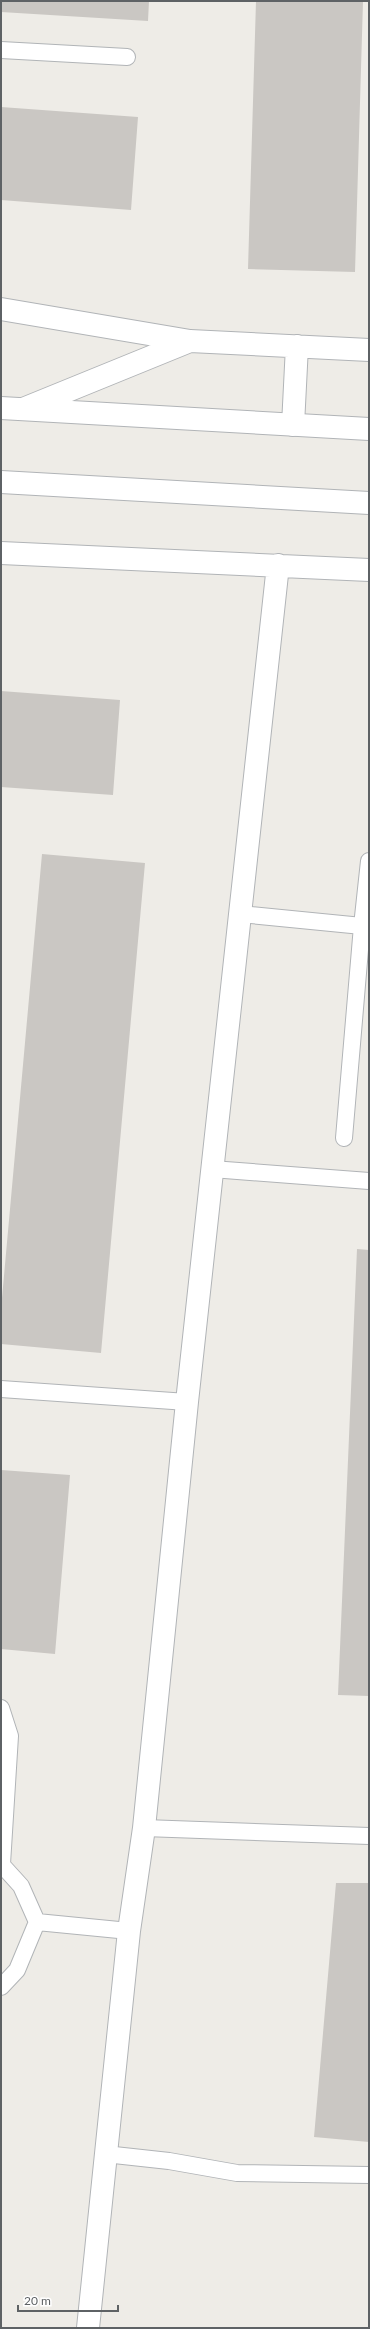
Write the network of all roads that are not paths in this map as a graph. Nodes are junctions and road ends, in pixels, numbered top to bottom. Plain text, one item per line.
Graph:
1 (1, 50) edge
2 (127, 57) dead end
3 (1, 309) edge
4 (190, 341) junction
5 (297, 346) junction
6 (369, 350) edge
7 (1, 408) edge
8 (23, 409) junction
9 (293, 425) junction
10 (369, 429) edge
11 (1, 482) edge
12 (369, 503) edge
13 (1, 553) edge
14 (278, 566) junction
15 (369, 570) edge
16 (369, 860) edge
17 (240, 914) junction
18 (362, 926) junction
19 (344, 1138) dead end
20 (212, 1169) junction
21 (369, 1181) edge
22 (1, 1389) edge
23 (187, 1402) junction
24 (1, 1708) edge
25 (144, 1828) junction
26 (369, 1836) edge
27 (1, 1864) edge
28 (37, 1922) junction
29 (129, 1931) junction
30 (1, 1987) edge
31 (105, 2154) junction
32 (369, 2175) edge
33 (88, 2328) edge

1 - 2 lane
3 - 4 street
4 - 5 street
4 - 8 street
5 - 6 street
5 - 9 street
7 - 8 street
8 - 9 street
9 - 10 street
11 - 12 street
13 - 14 street
14 - 15 street
14 - 17 street
16 - 18 lane
17 - 18 lane
17 - 20 street
18 - 19 lane
20 - 21 lane
20 - 23 street
22 - 23 lane
23 - 25 street
24 - 27 lane
25 - 26 lane
25 - 29 street
27 - 28 lane
28 - 29 lane
28 - 30 lane
29 - 31 street
31 - 32 lane
31 - 33 street

